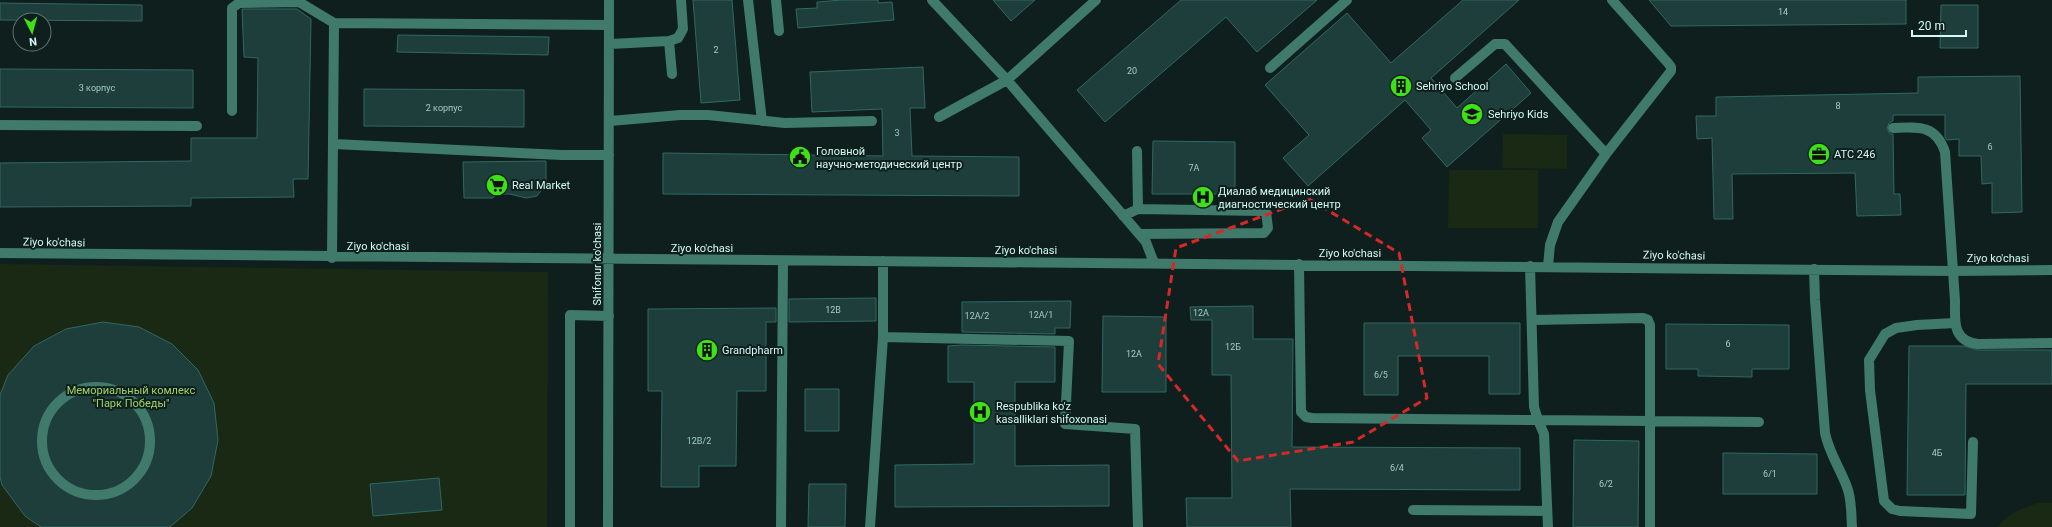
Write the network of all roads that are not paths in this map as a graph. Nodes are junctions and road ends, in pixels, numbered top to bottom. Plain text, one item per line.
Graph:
1 (609, 0) edge
2 (681, 0) edge
3 (748, 0) edge
4 (776, 0) edge
5 (932, 0) edge
6 (1096, 0) edge
7 (1348, 0) edge
8 (1612, 0) edge
9 (298, 1) edge
10 (334, 23) junction
11 (610, 25) junction
12 (779, 31) dead end
13 (669, 41) junction
14 (610, 44) junction
15 (1270, 68) dead end
16 (672, 74) dead end
17 (1455, 78) dead end
18 (1007, 80) junction
19 (232, 111) dead end
20 (939, 118) dead end
21 (610, 121) junction
22 (762, 121) junction
23 (872, 121) dead end
24 (0, 125) edge
25 (197, 126) dead end
26 (1893, 128) dead end
27 (334, 144) junction
28 (1137, 151) dead end
29 (1606, 154) junction
30 (609, 155) junction
31 (1138, 209) junction
32 (1124, 216) junction
33 (1139, 234) junction
34 (0, 253) edge
35 (332, 258) junction
36 (609, 260) junction
37 (783, 261) junction
38 (883, 262) junction
39 (1154, 263) junction
40 (1299, 264) junction
41 (1530, 266) junction
42 (1548, 266) junction
43 (1814, 269) junction
44 (2052, 270) edge
45 (1953, 271) junction
46 (610, 316) junction
47 (1532, 320) junction
48 (1955, 323) junction
49 (883, 337) junction
50 (2052, 343) edge
51 (1538, 420) junction
52 (1650, 420) junction
53 (1759, 422) dead end
54 (149, 429) joint
55 (1973, 442) dead end
56 (1413, 510) dead end
57 (1547, 511) junction
58 (570, 527) edge
59 (608, 527) edge
60 (781, 527) edge
61 (870, 527) edge
62 (1138, 527) edge
63 (1548, 527) edge
64 (1650, 527) edge
65 (1852, 527) edge

1 - 11 street, Shifonur ko'chasi
2 - 13 street
3 - 22 street
4 - 12 street
5 - 18 street
6 - 18 street
7 - 15 street
8 - 29 street
9 - 10 street
9 - 19 street
10 - 11 street
10 - 27 street
11 - 14 street, Shifonur ko'chasi
13 - 14 street
13 - 16 street
14 - 21 street, Shifonur ko'chasi
17 - 29 street
18 - 20 street
18 - 32 street
21 - 22 street
21 - 30 street, Shifonur ko'chasi
22 - 23 street
24 - 25 street
26 - 45 street
27 - 30 street
27 - 35 street
28 - 31 street
29 - 42 street
30 - 36 street, Shifonur ko'chasi
31 - 32 street
31 - 33 street
32 - 33 street
33 - 39 street
34 - 35 street, Ziyo ko'chasi
35 - 36 street, Ziyo ko'chasi
36 - 37 street, Ziyo ko'chasi
36 - 46 street, Shifonur ko'chasi
37 - 38 street, Ziyo ko'chasi
37 - 60 street
38 - 39 street, Ziyo ko'chasi
38 - 49 street
39 - 40 street, Ziyo ko'chasi
40 - 41 street, Ziyo ko'chasi
40 - 51 street
41 - 42 street, Ziyo ko'chasi
41 - 47 street
42 - 43 street, Ziyo ko'chasi
43 - 45 street, Ziyo ko'chasi
43 - 65 street
44 - 45 street, Ziyo ko'chasi
45 - 48 street
46 - 58 street
46 - 59 street, Shifonur ko'chasi
47 - 51 street
47 - 52 street
48 - 50 street
48 - 55 street
49 - 61 street
49 - 62 street
51 - 52 street
51 - 57 street
52 - 53 street
52 - 64 street
54 - 54 street
56 - 57 street
57 - 63 street

